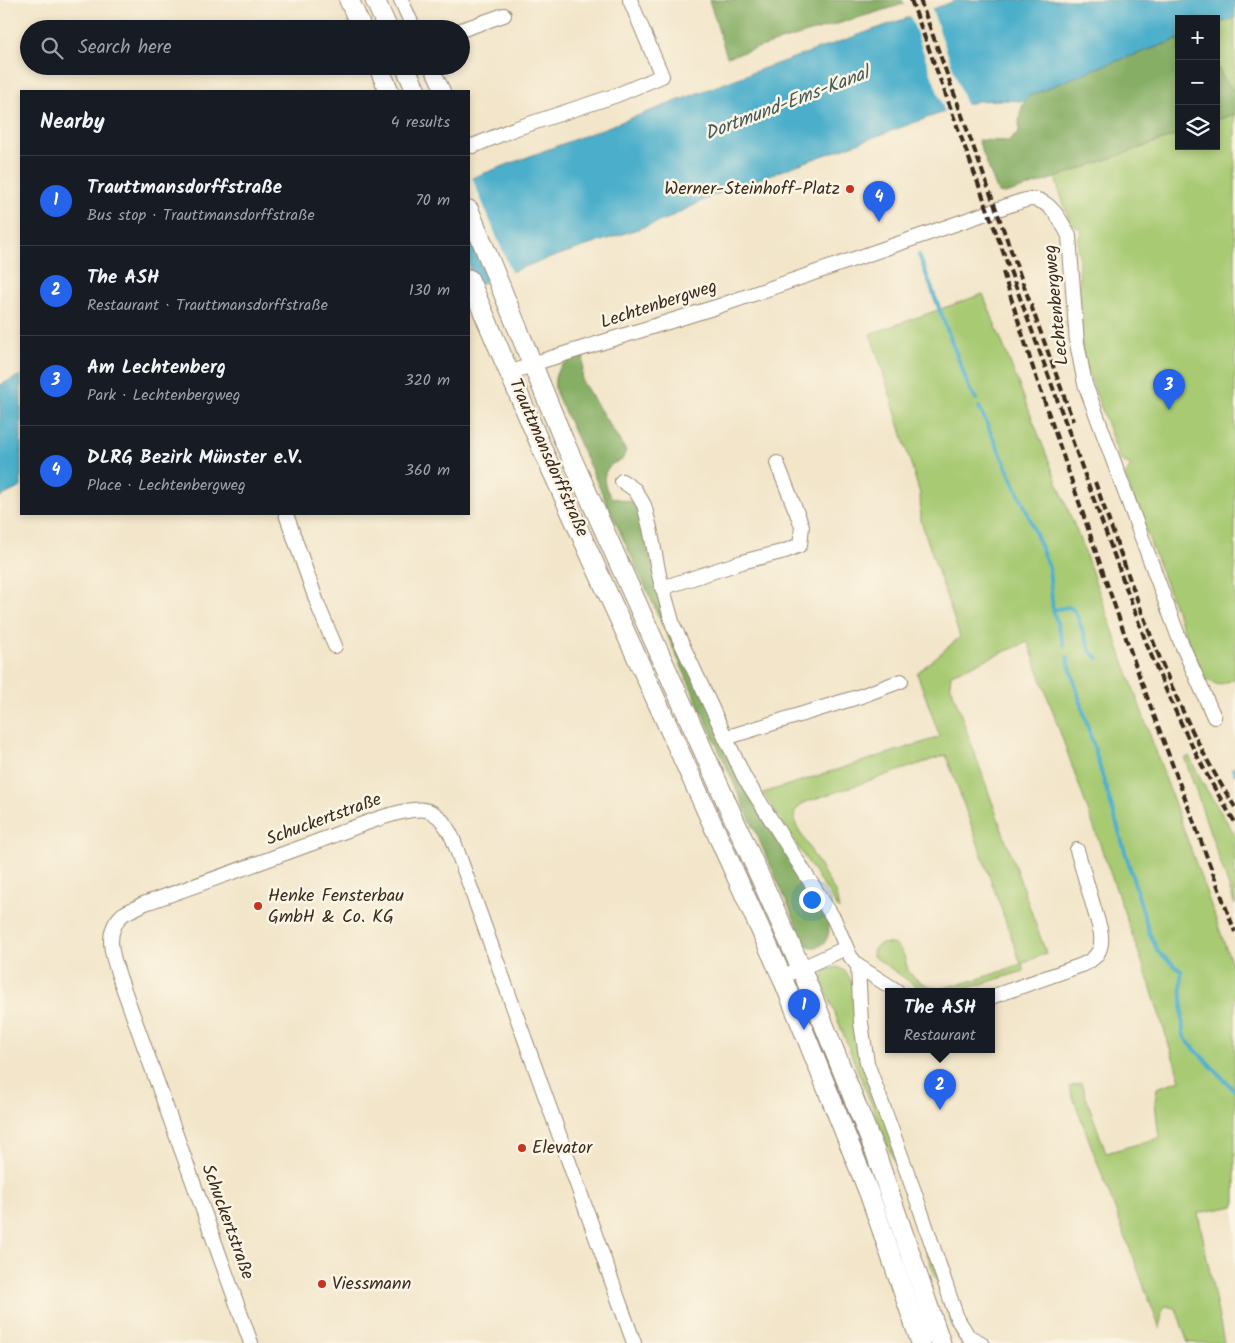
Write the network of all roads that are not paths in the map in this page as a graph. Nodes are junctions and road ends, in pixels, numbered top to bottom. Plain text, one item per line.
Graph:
1 (349, 0) edge
2 (375, 0) edge
3 (401, 0) edge
4 (630, 0) edge
5 (504, 15) dead end
6 (358, 20) edge
7 (384, 20) edge
8 (410, 20) edge
9 (470, 27) edge
10 (382, 75) edge
11 (409, 75) edge
12 (435, 75) edge
13 (389, 90) edge
14 (416, 90) edge
15 (443, 90) edge
16 (470, 145) edge
17 (470, 212) edge
18 (470, 281) edge
19 (532, 364) junction
20 (509, 374) junction
21 (777, 463) dead end
22 (622, 481) dead end
23 (286, 515) edge
24 (662, 588) junction
25 (335, 646) dead end
26 (900, 681) dead end
27 (1214, 717) dead end
28 (725, 738) junction
29 (1077, 850) dead end
30 (846, 948) junction
31 (858, 966) junction
32 (801, 968) junction
33 (782, 976) junction
34 (892, 988) edge
35 (995, 996) edge
36 (251, 1343) edge
37 (634, 1343) edge
38 (921, 1343) edge
39 (941, 1343) edge
40 (981, 1343) edge

1 - 6 main road
2 - 7 main road
3 - 8 street
4 - 16 street
5 - 9 street
10 - 13 main road
11 - 14 main road
12 - 15 street
17 - 19 main road
18 - 20 main road
19 - 20 street, Trauttmansdorffstraße
19 - 27 street, Lechtenbergweg
19 - 32 main road, Trauttmansdorffstraße
20 - 33 main road, Trauttmansdorffstraße
21 - 24 street
22 - 24 street
23 - 25 street
24 - 28 street
26 - 28 street
28 - 30 street
29 - 35 street
30 - 31 street
30 - 32 street
31 - 34 street
31 - 40 street
32 - 33 street
32 - 39 main road, Trauttmansdorffstraße
33 - 38 main road, Trauttmansdorffstraße
36 - 37 street, Schuckertstraße

